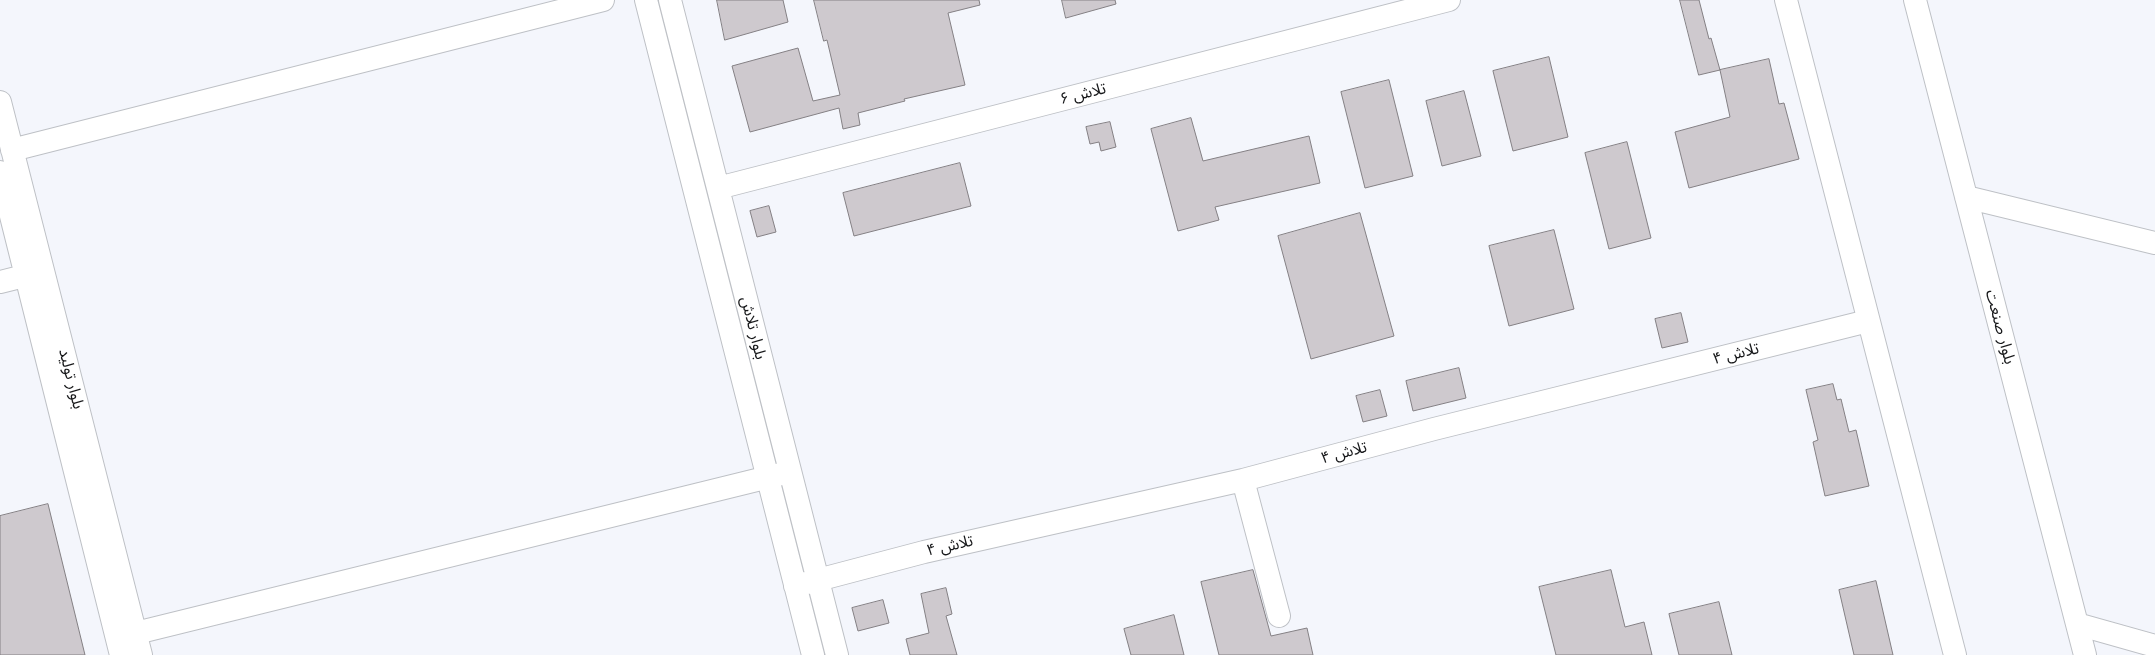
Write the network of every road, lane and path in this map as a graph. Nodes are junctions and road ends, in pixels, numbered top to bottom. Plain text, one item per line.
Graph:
1 (603, 0) edge
2 (646, 0) edge
3 (670, 0) edge
4 (1449, 0) edge
5 (1786, 0) edge
6 (1915, 0) edge
7 (0, 102) edge
8 (12, 150) junction
9 (0, 172) edge
10 (718, 188) junction
11 (1966, 197) junction
12 (2155, 243) edge
13 (35, 274) junction
14 (0, 282) edge
15 (1868, 321) junction
16 (789, 472) junction
17 (768, 477) junction
18 (1243, 480) junction
19 (109, 565) junction
20 (818, 581) junction
21 (795, 586) junction
22 (1279, 616) dead end
23 (2077, 624) junction
24 (136, 633) junction
25 (2155, 646) edge
26 (121, 655) edge
27 (141, 655) edge
28 (813, 655) edge
29 (837, 655) edge
30 (1955, 655) edge
31 (2085, 655) edge

1 - 8 street
2 - 17 street, بلوار تلاش
3 - 10 street, بلوار تلاش
4 - 10 street, تلاش ۶
5 - 15 street
6 - 11 street, بلوار صنعت
7 - 8 street, بلوار تولید
8 - 13 street, بلوار تولید
9 - 13 street, بلوار تولید
10 - 16 street, بلوار تلاش
11 - 12 street
11 - 23 street, بلوار صنعت
13 - 14 street
13 - 19 street, بلوار تولید
15 - 18 street, تلاش ۴
15 - 30 street
16 - 17 street
16 - 20 street, بلوار تلاش
17 - 21 street, بلوار تلاش
17 - 24 street
18 - 20 street, تلاش ۴
18 - 22 street
19 - 24 street, بلوار تولید
19 - 26 street, بلوار تولید
20 - 21 street, تلاش ۴
20 - 29 street, بلوار تلاش
21 - 28 street, بلوار تلاش
23 - 25 street
23 - 31 street, بلوار صنعت
24 - 27 street, بلوار تولید

